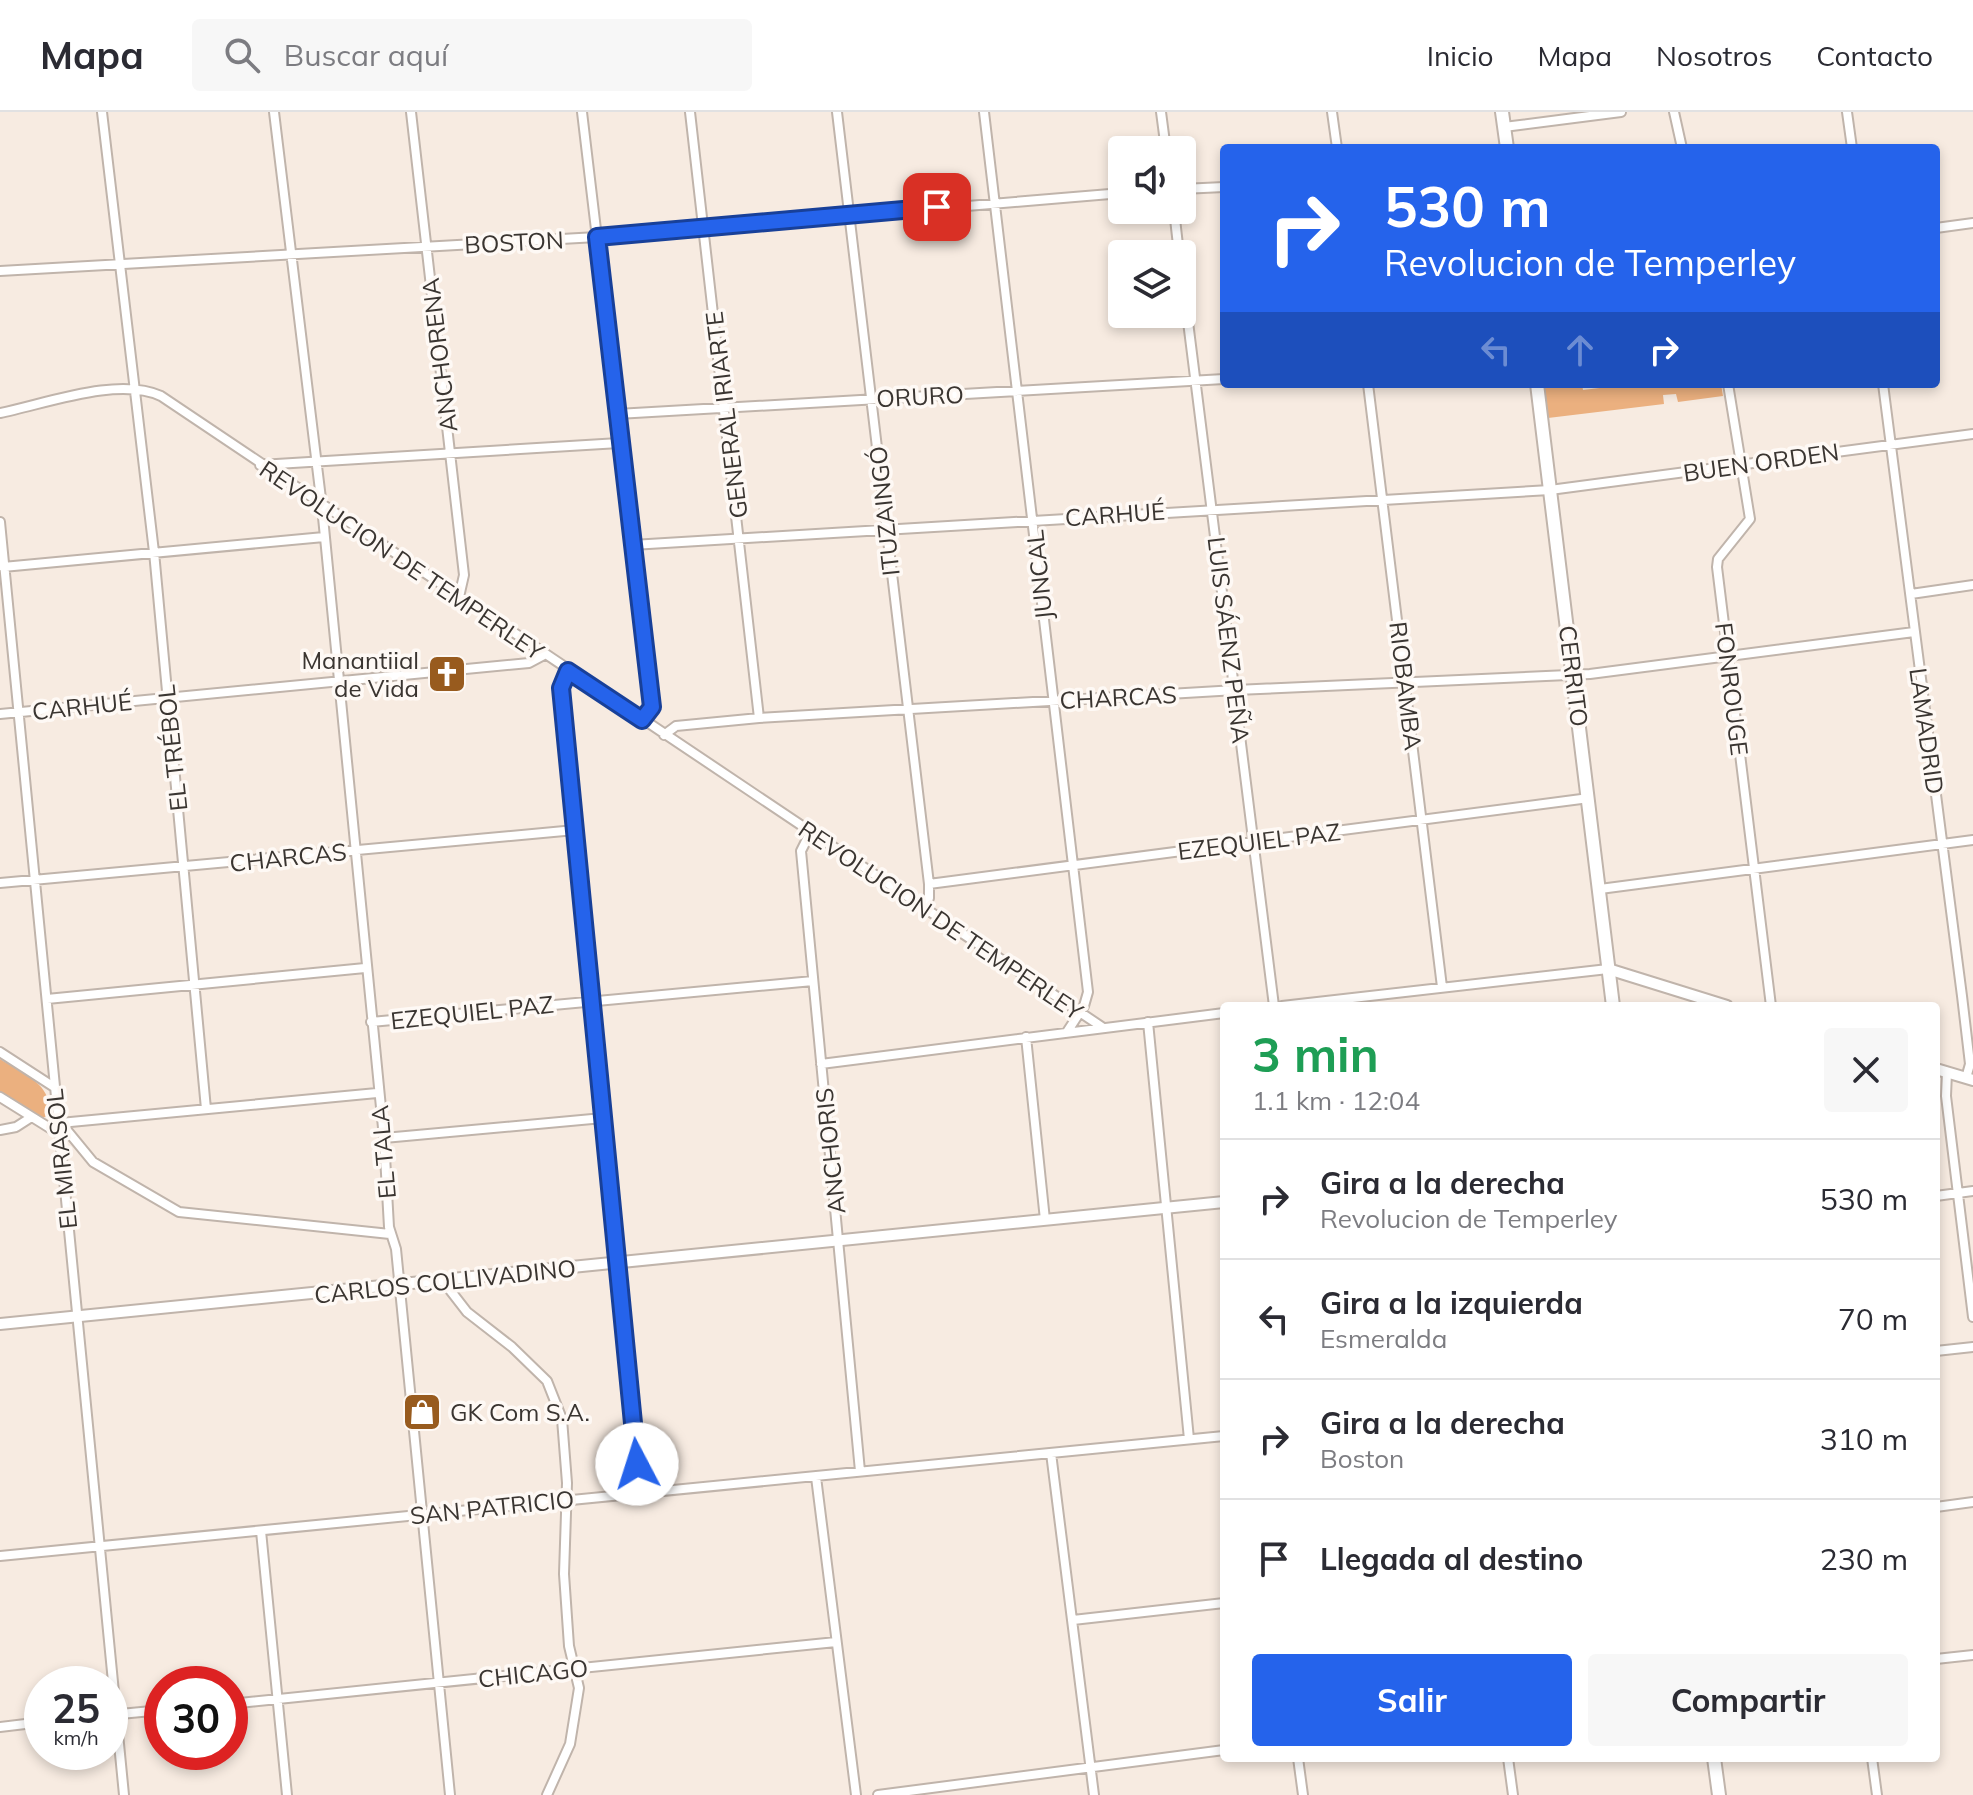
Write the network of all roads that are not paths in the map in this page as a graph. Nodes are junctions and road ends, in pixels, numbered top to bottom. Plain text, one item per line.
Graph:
1 (102, 112) edge
2 (274, 112) edge
3 (411, 112) edge
4 (582, 112) edge
5 (690, 112) edge
6 (837, 112) edge
7 (984, 112) edge
8 (1161, 112) edge
9 (1332, 112) edge
10 (1502, 112) edge
11 (1621, 112) edge
12 (1674, 112) edge
13 (1847, 112) edge
14 (1504, 127) junction
15 (1164, 136) edge
16 (1336, 144) edge
17 (1506, 144) edge
18 (1681, 144) edge
19 (1851, 144) edge
20 (1220, 187) edge
21 (1196, 188) edge
22 (1108, 194) edge
23 (995, 202) junction
24 (850, 216) junction
25 (1973, 223) edge
26 (1940, 227) edge
27 (704, 229) junction
28 (597, 237) junction
29 (427, 246) junction
30 (292, 254) junction
31 (119, 264) junction
32 (0, 271) edge
33 (1189, 328) edge
34 (1220, 379) edge
35 (1196, 380) junction
36 (132, 387) junction
37 (1368, 388) edge
38 (1537, 388) edge
39 (1729, 388) edge
40 (1883, 388) edge
41 (1017, 390) junction
42 (872, 398) junction
43 (725, 407) junction
44 (0, 413) edge
45 (617, 414) junction
46 (1973, 434) edge
47 (619, 443) junction
48 (1890, 445) junction
49 (450, 452) junction
50 (317, 460) junction
51 (1742, 463) junction
52 (259, 465) junction
53 (1550, 490) junction
54 (1382, 499) junction
55 (322, 507) junction
56 (1212, 508) junction
57 (1033, 520) junction
58 (0, 522) edge
59 (885, 527) junction
60 (740, 536) junction
61 (324, 537) junction
62 (632, 545) junction
63 (154, 552) junction
64 (2, 567) edge
65 (1973, 585) edge
66 (1911, 594) junction
67 (459, 597) junction
68 (1914, 632) junction
69 (544, 655) junction
70 (1728, 655) junction
71 (568, 671) junction
72 (1575, 674) junction
73 (340, 680) junction
74 (1405, 684) junction
75 (1236, 690) junction
76 (166, 698) junction
77 (1053, 700) junction
78 (908, 709) junction
79 (19, 712) junction
80 (0, 714) edge
81 (759, 718) junction
82 (642, 720) junction
83 (664, 735) junction
84 (1589, 798) junction
85 (1424, 820) junction
86 (575, 830) junction
87 (810, 833) junction
88 (1973, 840) edge
89 (1254, 841) junction
90 (1942, 844) junction
91 (356, 850) junction
92 (1072, 865) junction
93 (184, 867) junction
94 (1754, 869) junction
95 (34, 881) junction
96 (0, 883) edge
97 (929, 884) junction
98 (1600, 889) junction
99 (924, 908) junction
100 (365, 968) junction
101 (1608, 969) junction
102 (813, 981) junction
103 (195, 983) junction
104 (1442, 987) junction
105 (1382, 995) junction
106 (1973, 995) edge
107 (1962, 996) junction
108 (47, 999) junction
109 (590, 1000) junction
110 (1274, 1002) edge
111 (1318, 1002) edge
112 (1383, 1002) edge
113 (1612, 1002) edge
114 (1714, 1002) edge
115 (1771, 1002) edge
116 (1080, 1012) junction
117 (1220, 1013) edge
118 (371, 1022) junction
119 (1148, 1022) junction
120 (1102, 1027) junction
121 (1067, 1032) junction
122 (1026, 1037) junction
123 (0, 1052) edge
124 (821, 1064) junction
125 (1941, 1071) edge
126 (1970, 1079) edge
127 (54, 1087) junction
128 (377, 1093) junction
129 (0, 1097) edge
130 (206, 1109) junction
131 (30, 1118) junction
132 (603, 1118) junction
133 (60, 1123) junction
134 (0, 1130) edge
135 (61, 1135) junction
136 (384, 1138) junction
137 (1973, 1191) edge
138 (1959, 1193) junction
139 (1940, 1195) edge
140 (1220, 1202) edge
141 (1167, 1208) junction
142 (1045, 1220) junction
143 (390, 1234) junction
144 (840, 1242) junction
145 (618, 1263) junction
146 (443, 1281) junction
147 (398, 1286) junction
148 (76, 1317) junction
149 (1973, 1317) edge
150 (0, 1324) edge
151 (1973, 1347) edge
152 (1940, 1351) edge
153 (1220, 1436) edge
154 (1189, 1439) junction
155 (1051, 1453) junction
156 (860, 1471) junction
157 (816, 1477) junction
158 (640, 1493) junction
159 (567, 1498) junction
160 (1973, 1502) edge
161 (1940, 1506) edge
162 (421, 1514) junction
163 (261, 1531) junction
164 (99, 1546) junction
165 (0, 1556) edge
166 (1220, 1603) edge
167 (1073, 1620) junction
168 (836, 1642) junction
169 (1973, 1655) edge
170 (1940, 1659) edge
171 (109, 1666) edge
172 (576, 1668) junction
173 (439, 1683) junction
174 (278, 1700) junction
175 (248, 1702) edge
176 (24, 1724) edge
177 (0, 1727) edge
178 (1220, 1750) edge
179 (1299, 1762) edge
180 (1509, 1762) edge
181 (1715, 1762) edge
182 (1873, 1762) edge
183 (1091, 1766) junction
184 (121, 1770) edge
185 (124, 1795) edge
186 (287, 1795) edge
187 (450, 1795) edge
188 (547, 1795) edge
189 (856, 1795) edge
190 (878, 1795) edge
191 (1094, 1795) edge
192 (1303, 1795) edge
193 (1513, 1795) edge
194 (1719, 1795) edge
195 (1877, 1795) edge

1 - 31 street, EL TRÉBOL
2 - 30 street, EL TALA
3 - 29 street, ANCHORENA
4 - 28 street
5 - 27 street, GENERAL IRIARTE
6 - 24 street, ITUZAINGÓ
7 - 23 street, JUNCAL
8 - 15 street
9 - 16 street
10 - 14 main road
11 - 14 street
12 - 18 street
13 - 19 street
14 - 17 main road
20 - 21 street
22 - 23 street, BOSTON
23 - 24 street, BOSTON
23 - 41 street, JUNCAL
24 - 27 street, BOSTON
24 - 42 street, ITUZAINGÓ
25 - 26 street
27 - 28 street, BOSTON
27 - 43 street, GENERAL IRIARTE
28 - 29 street, BOSTON
28 - 45 street
29 - 30 street, BOSTON
29 - 49 street, ANCHORENA
30 - 31 street, BOSTON
30 - 50 street, EL TALA
31 - 32 street, BOSTON
31 - 36 street, EL TRÉBOL
33 - 35 street, LUIS SÁENZ PEÑA
34 - 35 street, ORURO
35 - 41 street, ORURO
35 - 56 street, LUIS SÁENZ PEÑA
36 - 44 street
36 - 52 street, REVOLUCION DE TEMPERLEY
36 - 63 street, EL TRÉBOL
37 - 54 street, RIOBAMBA
38 - 53 main road, CERRITO
39 - 51 street, FONROUGE
40 - 48 street, LAMADRID
41 - 42 street, ORURO
41 - 57 street, JUNCAL
42 - 43 street, ORURO
42 - 59 street, ITUZAINGÓ
43 - 45 street, ORURO
43 - 60 street, GENERAL IRIARTE
45 - 47 street
46 - 48 street, BUEN ORDEN
47 - 49 street
47 - 62 street
48 - 51 street, BUEN ORDEN
48 - 66 street, LAMADRID
49 - 50 street
49 - 67 street, ANCHORENA
50 - 52 street
50 - 55 street, EL TALA
51 - 53 street, BUEN ORDEN
51 - 70 street, FONROUGE
52 - 55 street, REVOLUCION DE TEMPERLEY
53 - 54 street, CARHUÉ
53 - 72 main road, CERRITO
54 - 56 street, CARHUÉ
54 - 74 street, RIOBAMBA
55 - 61 street, EL TALA
55 - 67 street, REVOLUCION DE TEMPERLEY
56 - 57 street, CARHUÉ
56 - 75 street, LUIS SÁENZ PEÑA
57 - 59 street, CARHUÉ
57 - 77 street, JUNCAL
58 - 64 street, EL MIRASOL
59 - 60 street, CARHUÉ
59 - 78 street, ITUZAINGÓ
60 - 62 street, CARHUÉ
60 - 81 street, GENERAL IRIARTE
61 - 63 street
61 - 73 street, EL TALA
62 - 82 street
63 - 64 street
63 - 76 street, EL TRÉBOL
64 - 79 street, EL MIRASOL
65 - 66 street
66 - 68 street, LAMADRID
67 - 69 street, REVOLUCION DE TEMPERLEY
68 - 70 street, CHARCAS
68 - 90 street, LAMADRID
69 - 71 street, REVOLUCION DE TEMPERLEY
69 - 73 street, CARHUÉ
70 - 72 street, CHARCAS
70 - 94 street, FONROUGE
71 - 82 street, REVOLUCION DE TEMPERLEY
71 - 86 street
72 - 74 street, CHARCAS
72 - 84 main road, CERRITO
73 - 76 street, CARHUÉ
73 - 91 street, EL TALA
74 - 75 street, CHARCAS
74 - 85 street, RIOBAMBA
75 - 77 street, CHARCAS
75 - 89 street, LUIS SÁENZ PEÑA
76 - 79 street, CARHUÉ
76 - 93 street, EL TRÉBOL
77 - 78 street, CHARCAS
77 - 92 street, JUNCAL
78 - 81 street, CHARCAS
78 - 97 street, ITUZAINGÓ
79 - 80 street, CARHUÉ
79 - 95 street, EL MIRASOL
81 - 83 street, CHARCAS
82 - 83 street, REVOLUCION DE TEMPERLEY
83 - 87 street, REVOLUCION DE TEMPERLEY
84 - 85 street, EZEQUIEL PAZ
84 - 98 main road, CERRITO
85 - 89 street, EZEQUIEL PAZ
85 - 104 street, RIOBAMBA
86 - 91 street, CHARCAS
86 - 109 street
87 - 99 street, REVOLUCION DE TEMPERLEY
87 - 102 street, ANCHORIS
88 - 90 street
89 - 92 street, EZEQUIEL PAZ
89 - 110 street, LUIS SÁENZ PEÑA
90 - 94 street
90 - 107 street, LAMADRID
91 - 93 street, CHARCAS
91 - 100 street, EL TALA
92 - 97 street, EZEQUIEL PAZ
92 - 116 street, JUNCAL
93 - 95 street, CHARCAS
93 - 103 street, EL TRÉBOL
94 - 98 street
94 - 115 street, FONROUGE
95 - 96 street, CHARCAS
95 - 108 street, EL MIRASOL
97 - 99 street, ITUZAINGÓ
98 - 101 main road, CERRITO
99 - 116 street, REVOLUCION DE TEMPERLEY
100 - 103 street
100 - 118 street, EL TALA
101 - 104 street
101 - 113 main road, CERRITO
101 - 114 street
102 - 109 street, EZEQUIEL PAZ
102 - 124 street, ANCHORIS
103 - 108 street
103 - 130 street, EL TRÉBOL
104 - 105 street
105 - 111 street
105 - 112 street
106 - 107 street
107 - 126 street, LAMADRID
108 - 127 street, EL MIRASOL
109 - 118 street, EZEQUIEL PAZ
109 - 132 street
116 - 120 street, REVOLUCION DE TEMPERLEY
116 - 121 street, JUNCAL
117 - 119 street
118 - 128 street, EL TALA
119 - 120 street
119 - 141 street
120 - 121 street
121 - 122 street
122 - 124 street
122 - 142 street
123 - 127 street
124 - 144 street, ANCHORIS
125 - 126 street
125 - 138 street
127 - 133 street, EL MIRASOL
128 - 130 street
128 - 136 street, EL TALA
129 - 131 street
130 - 133 street
131 - 134 street
131 - 135 street
132 - 136 street
132 - 145 street
133 - 135 street, EL MIRASOL
133 - 143 street
135 - 148 street, EL MIRASOL
136 - 143 street, EL TALA
137 - 138 street
138 - 139 street
138 - 149 street
140 - 141 street, CARLOS COLLIVADINO
141 - 142 street, CARLOS COLLIVADINO
141 - 154 street
142 - 144 street, CARLOS COLLIVADINO
143 - 147 street, EL TALA
144 - 145 street, CARLOS COLLIVADINO
144 - 156 street, ANCHORIS
145 - 146 street, CARLOS COLLIVADINO
145 - 158 street
146 - 147 street, CARLOS COLLIVADINO
146 - 159 street
147 - 148 street, CARLOS COLLIVADINO
147 - 162 street, EL TALA
148 - 150 street, CARLOS COLLIVADINO
148 - 164 street, EL MIRASOL
151 - 152 street
153 - 154 street, SAN PATRICIO
154 - 155 street, SAN PATRICIO
155 - 156 street, SAN PATRICIO
155 - 167 street
156 - 157 street, SAN PATRICIO
157 - 158 street, SAN PATRICIO
157 - 168 street
158 - 159 street, SAN PATRICIO
159 - 162 street, SAN PATRICIO
159 - 172 street
160 - 161 street
162 - 163 street, SAN PATRICIO
162 - 173 street, EL TALA
163 - 164 street, SAN PATRICIO
163 - 174 street
164 - 165 street, SAN PATRICIO
164 - 171 street, EL MIRASOL
166 - 167 street
167 - 183 street
168 - 172 street, CHICAGO
168 - 189 street
169 - 170 street
172 - 173 street, CHICAGO
172 - 188 street
173 - 174 street, CHICAGO
173 - 187 street, EL TALA
174 - 175 street, CHICAGO
174 - 186 street
176 - 177 street
178 - 183 street
179 - 192 street
180 - 193 street
181 - 194 main road
182 - 195 street
183 - 190 street
183 - 191 street
184 - 185 street, EL MIRASOL

